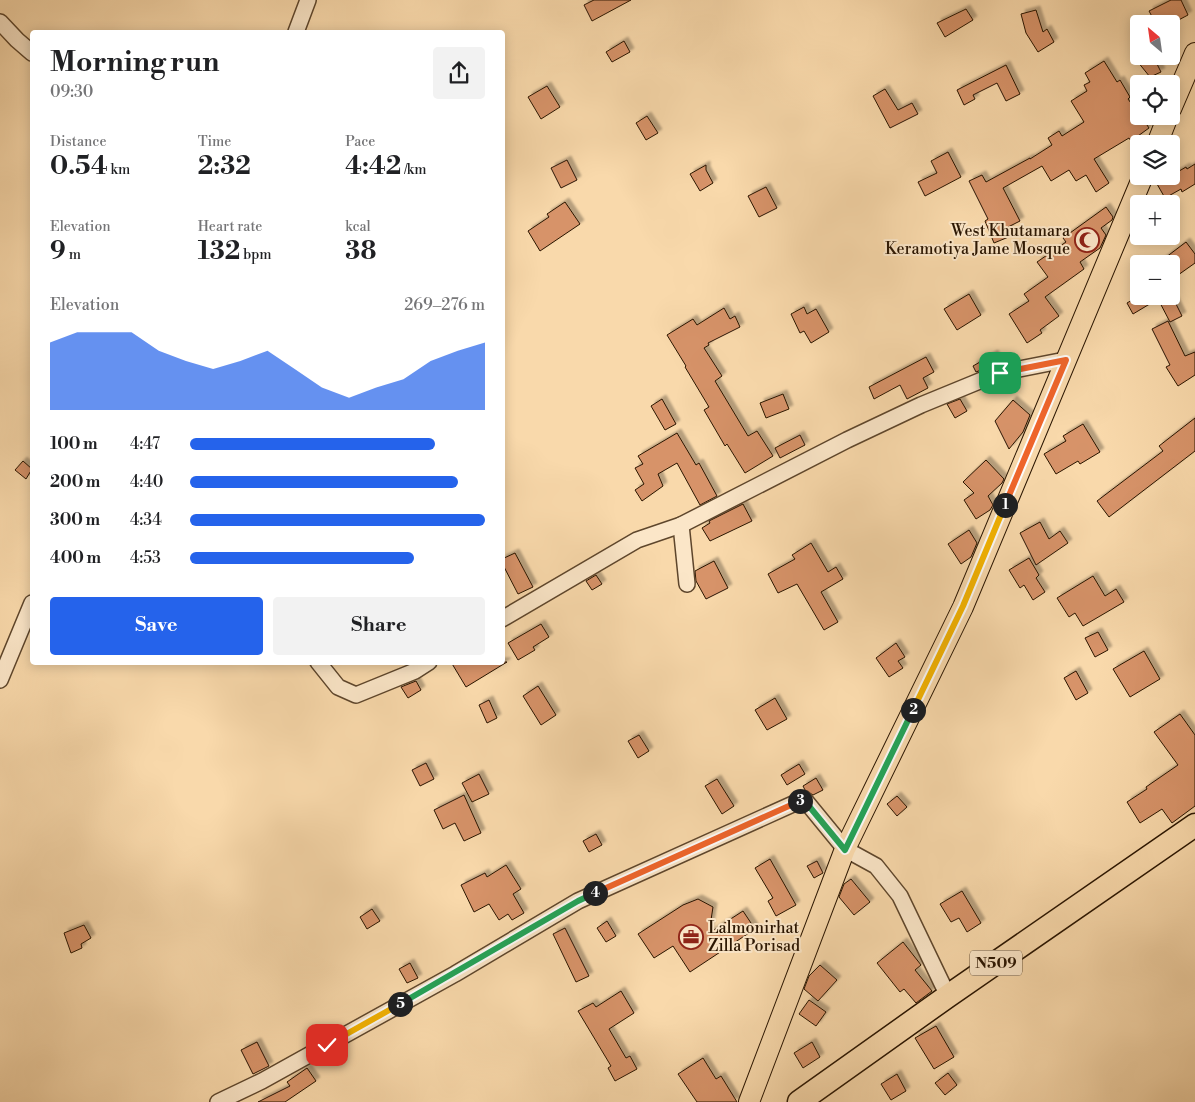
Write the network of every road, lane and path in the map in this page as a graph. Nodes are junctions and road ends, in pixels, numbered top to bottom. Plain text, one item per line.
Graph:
1 (308, 0) edge
2 (0, 22) edge
3 (297, 30) edge
4 (30, 51) edge
5 (1195, 53) edge
6 (1180, 88) edge
7 (1139, 185) edge
8 (1066, 360) junction
9 (681, 525) junction
10 (687, 584) dead end
11 (30, 608) edge
12 (505, 617) edge
13 (320, 665) edge
14 (425, 665) edge
15 (0, 680) edge
16 (1195, 825) edge
17 (845, 850) junction
18 (948, 996) junction
19 (218, 1102) edge
20 (749, 1102) edge
21 (799, 1102) edge

1 - 3 street
2 - 4 street
5 - 6 main road
7 - 8 main road
8 - 9 street
8 - 17 main road
9 - 10 street
9 - 12 street
11 - 15 street
13 - 14 street
16 - 18 highway, N509
17 - 18 street
17 - 19 street
17 - 20 main road
18 - 21 highway, N509

